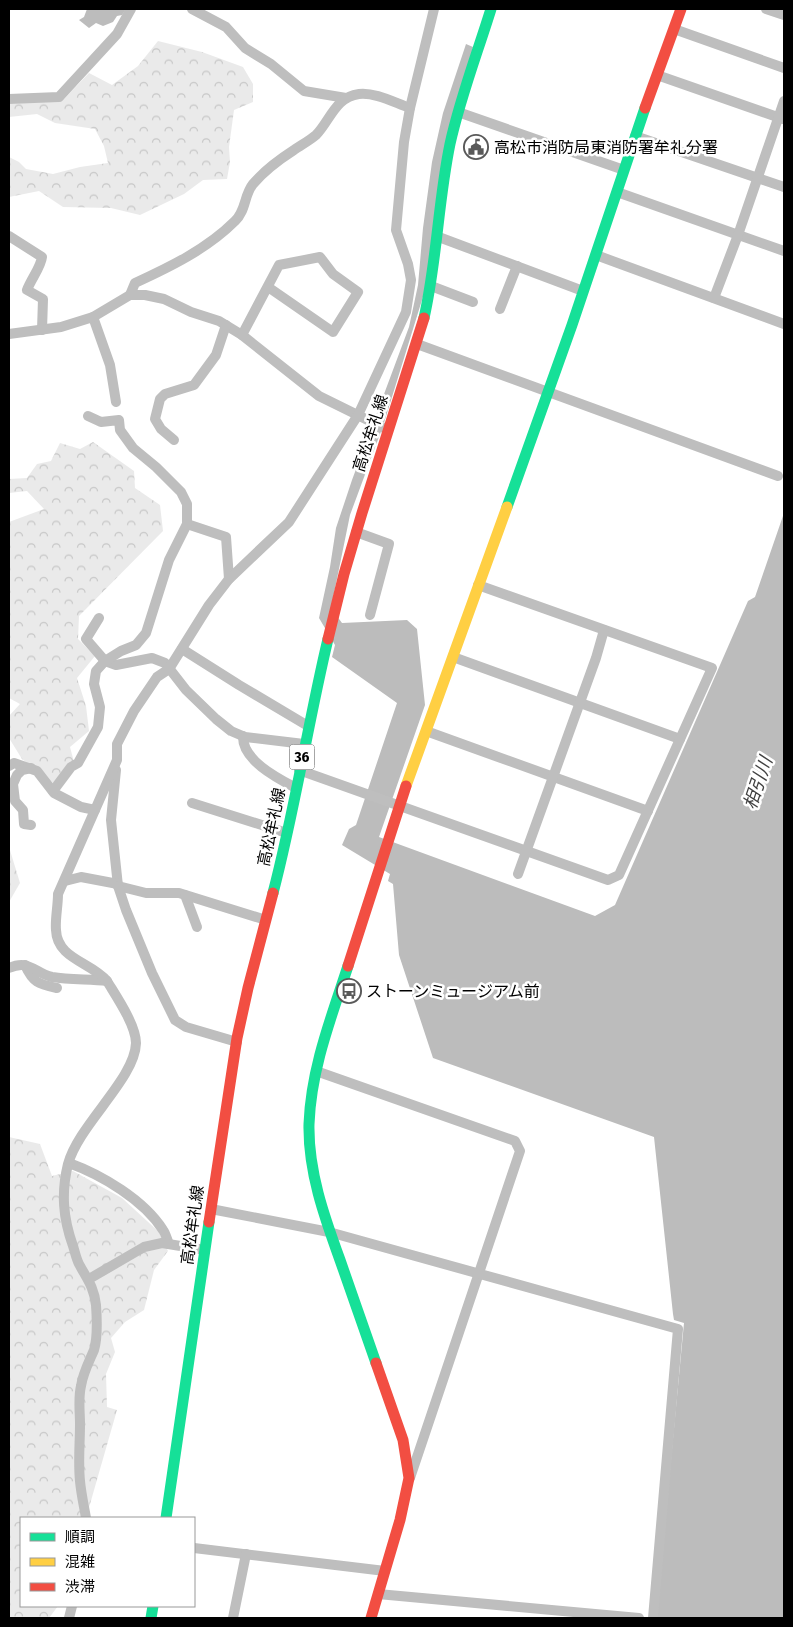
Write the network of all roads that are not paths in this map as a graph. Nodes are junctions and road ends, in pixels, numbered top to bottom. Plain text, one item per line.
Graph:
1 (132, 9) edge
2 (192, 9) edge
3 (434, 9) edge
4 (491, 9) edge
5 (681, 9) edge
6 (766, 9) edge
7 (784, 15) edge
8 (674, 29) junction
9 (784, 68) edge
10 (657, 75) junction
11 (346, 98) junction
12 (9, 99) edge
13 (784, 101) edge
14 (410, 108) junction
15 (458, 112) junction
16 (781, 118) edge
17 (635, 136) junction
18 (624, 170) junction
19 (758, 178) junction
20 (784, 187) edge
21 (616, 192) junction
22 (738, 235) junction
23 (9, 236) edge
24 (436, 236) junction
25 (784, 251) edge
26 (596, 255) junction
27 (517, 266) junction
28 (431, 286) junction
29 (268, 287) junction
30 (583, 291) junction
31 (130, 295) junction
32 (714, 298) junction
33 (473, 302) dead end
34 (500, 310) dead end
35 (93, 317) junction
36 (784, 324) edge
37 (226, 325) junction
38 (42, 330) junction
39 (9, 334) edge
40 (242, 335) junction
41 (417, 344) junction
42 (548, 392) junction
43 (116, 402) dead end
44 (358, 415) junction
45 (88, 416) dead end
46 (388, 430) junction
47 (174, 440) dead end
48 (778, 476) dead end
49 (187, 524) junction
50 (356, 532) junction
51 (229, 579) junction
52 (478, 585) junction
53 (370, 616) dead end
54 (99, 618) dead end
55 (604, 630) junction
56 (182, 649) junction
57 (452, 657) junction
58 (105, 661) junction
59 (169, 669) junction
60 (579, 703) junction
61 (308, 726) junction
62 (426, 731) junction
63 (243, 736) junction
64 (680, 740) junction
65 (304, 744) junction
66 (116, 760) junction
67 (10, 761) edge
68 (31, 768) junction
69 (299, 770) junction
70 (553, 777) junction
71 (296, 788) junction
72 (53, 791) junction
73 (192, 803) dead end
74 (397, 804) junction
75 (95, 810) junction
76 (648, 811) junction
77 (32, 825) dead end
78 (287, 833) junction
79 (526, 851) junction
80 (518, 874) dead end
81 (64, 881) junction
82 (118, 885) junction
83 (185, 895) junction
84 (266, 920) junction
85 (197, 927) dead end
86 (25, 965) junction
87 (9, 968) edge
88 (107, 981) junction
89 (57, 988) dead end
90 (237, 1042) junction
91 (316, 1071) junction
92 (69, 1163) junction
93 (211, 1209) junction
94 (329, 1232) junction
95 (169, 1244) junction
96 (205, 1250) junction
97 (478, 1273) junction
98 (89, 1279) junction
99 (410, 1478) junction
100 (86, 1517) edge
101 (166, 1517) edge
102 (195, 1548) edge
103 (246, 1554) junction
104 (385, 1571) junction
105 (378, 1594) junction
106 (233, 1618) edge
107 (371, 1618) edge
108 (639, 1618) edge
109 (653, 1618) edge

1 - 12 street
2 - 11 street
3 - 14 street
4 - 15 street, 高松牟礼線 / 36
5 - 8 street
6 - 7 street
8 - 9 street
8 - 10 street
10 - 16 street
10 - 17 street
11 - 14 street
11 - 31 street
13 - 16 street
14 - 44 street
15 - 18 street
15 - 24 street, 高松牟礼線 / 36
16 - 19 street
17 - 18 street
17 - 19 street
18 - 21 street
19 - 20 street
19 - 22 street
21 - 22 street
21 - 26 street
22 - 25 street
22 - 32 street
23 - 38 street
24 - 27 street
24 - 28 street, 高松牟礼線 / 36
26 - 30 street
26 - 32 street
27 - 30 street
27 - 34 street
28 - 33 street
28 - 41 street, 高松牟礼線 / 36
29 - 29 street
29 - 40 street
30 - 42 street
31 - 35 street
31 - 37 street
32 - 36 street
35 - 38 street
35 - 43 street
37 - 40 street
37 - 47 street
38 - 39 street
40 - 44 street
41 - 42 street
41 - 46 street, 高松牟礼線 / 36
42 - 48 street
42 - 52 street
44 - 46 street
44 - 51 street
45 - 49 street
46 - 50 street, 高松牟礼線 / 36
49 - 51 street
49 - 58 street
50 - 53 street
50 - 61 street, 高松牟礼線 / 36
51 - 56 street
52 - 55 street
52 - 57 street
54 - 58 street
55 - 60 street
55 - 64 street
56 - 59 street
56 - 61 street
57 - 60 street
57 - 62 street
58 - 59 street
58 - 72 street
59 - 63 street
59 - 66 street
60 - 64 street
60 - 70 street
61 - 65 street, 高松牟礼線 / 36
62 - 70 street
62 - 74 street
63 - 65 street
63 - 71 street
64 - 76 street
65 - 69 street, 高松牟礼線 / 36
66 - 75 street
66 - 82 street
67 - 68 street
68 - 72 street
68 - 77 street
69 - 71 street, 高松牟礼線 / 36
69 - 74 street
70 - 76 street
70 - 79 street
71 - 78 street, 高松牟礼線 / 36
72 - 75 street
73 - 78 street
74 - 79 street
74 - 91 street
75 - 81 street
76 - 79 street
78 - 84 street, 高松牟礼線 / 36
79 - 80 street
81 - 82 street
81 - 88 street
82 - 83 street
82 - 90 street
83 - 84 street
83 - 85 street
84 - 90 street, 高松牟礼線 / 36
86 - 87 street
86 - 88 street
86 - 89 street
88 - 92 street
90 - 93 street, 高松牟礼線 / 36
91 - 94 street
91 - 97 street
92 - 95 street
92 - 98 street
93 - 94 street
93 - 96 street, 高松牟礼線 / 36
94 - 97 street
94 - 99 street
95 - 96 street
95 - 98 street
96 - 101 street, 高松牟礼線 / 36
97 - 99 street
97 - 109 street
98 - 100 street
99 - 104 street
102 - 103 street
103 - 104 street
103 - 106 street
104 - 105 street
105 - 107 street
105 - 108 street

